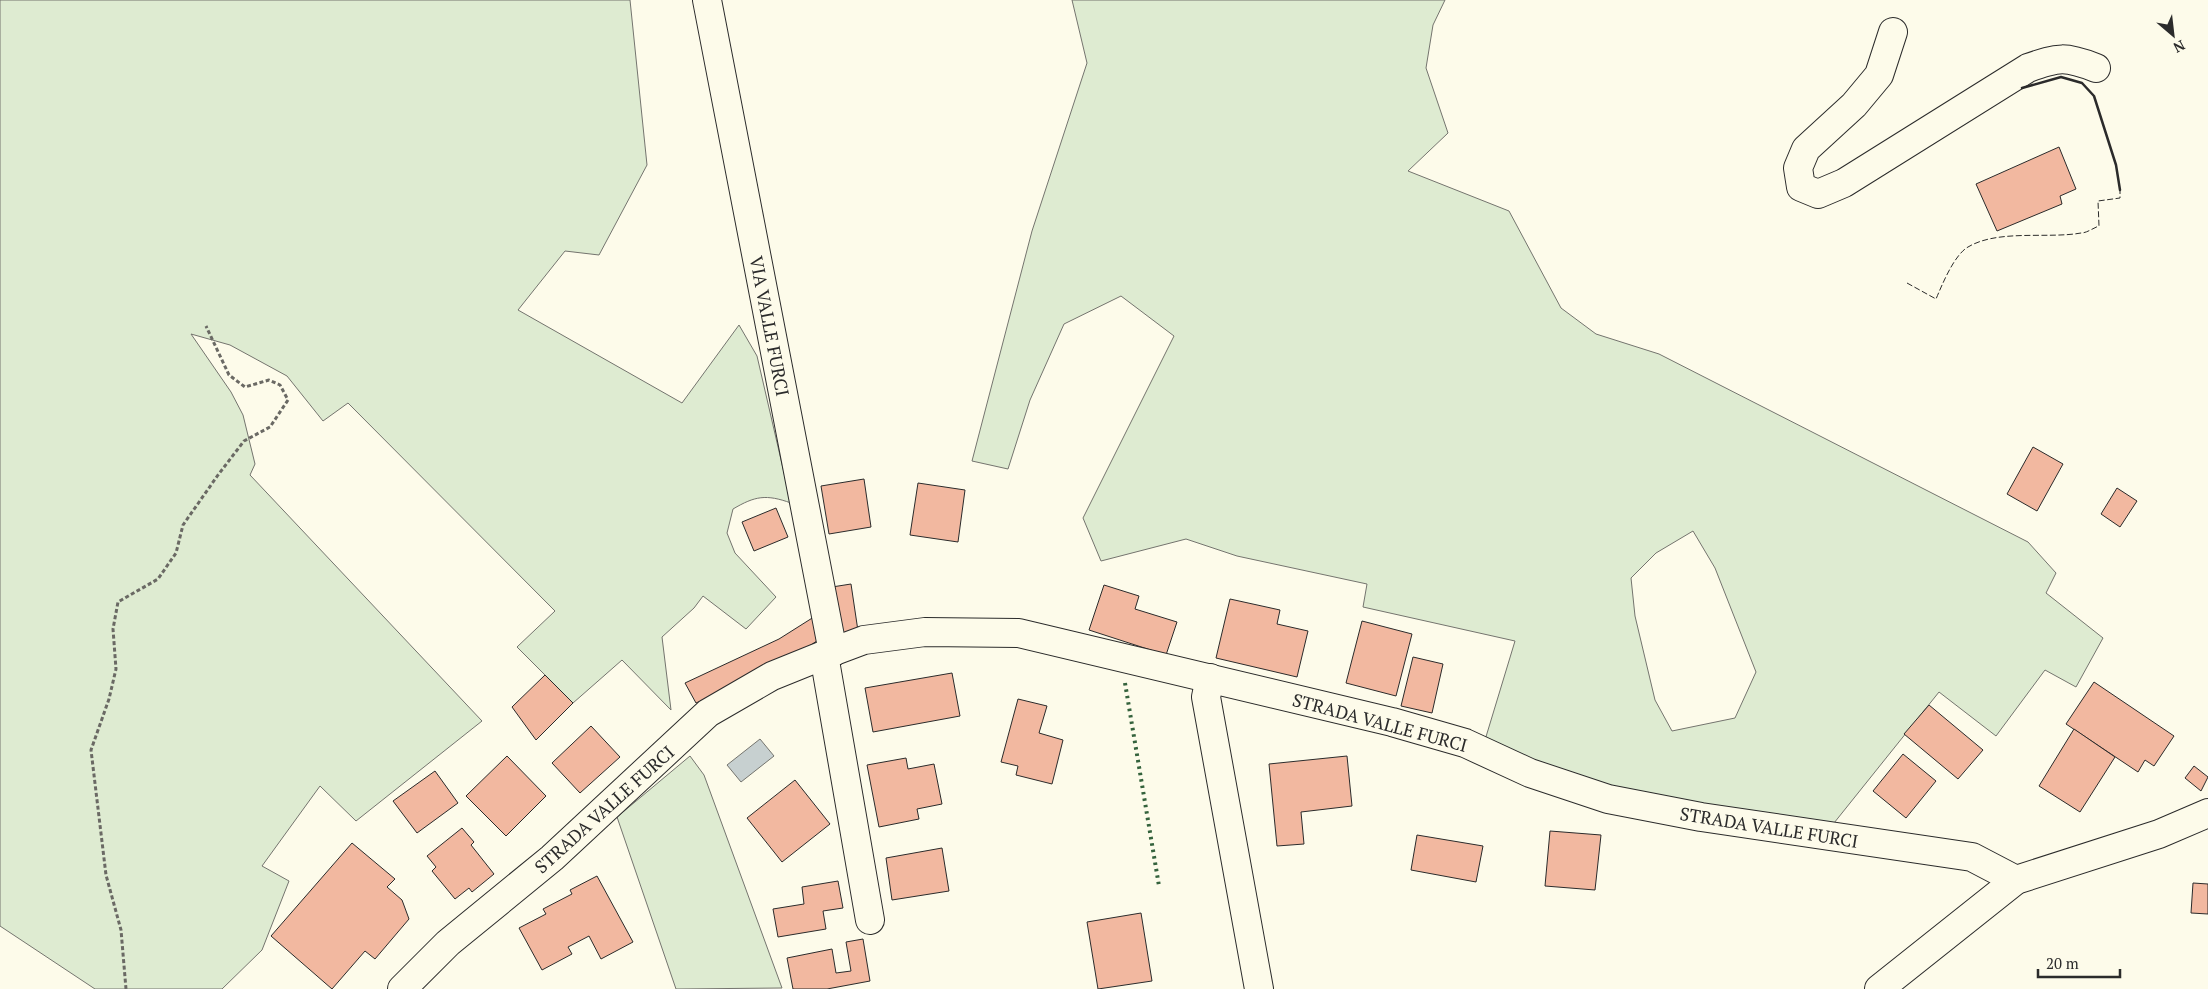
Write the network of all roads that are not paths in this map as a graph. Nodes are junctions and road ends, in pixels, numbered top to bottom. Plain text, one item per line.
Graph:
1 (707, 0) edge
2 (1893, 32) dead end
3 (2096, 68) dead end
4 (829, 653) junction
5 (1210, 678) junction
6 (2208, 813) edge
7 (2016, 880) junction
8 (870, 920) dead end
9 (402, 989) edge
10 (1259, 989) edge
11 (1879, 989) edge

1 - 4 street, VIA VALLE FURCI
2 - 3 street
4 - 5 street, STRADA VALLE FURCI
4 - 8 street
4 - 9 street, STRADA VALLE FURCI
5 - 7 street, STRADA VALLE FURCI
5 - 10 street
6 - 7 street
7 - 11 street

